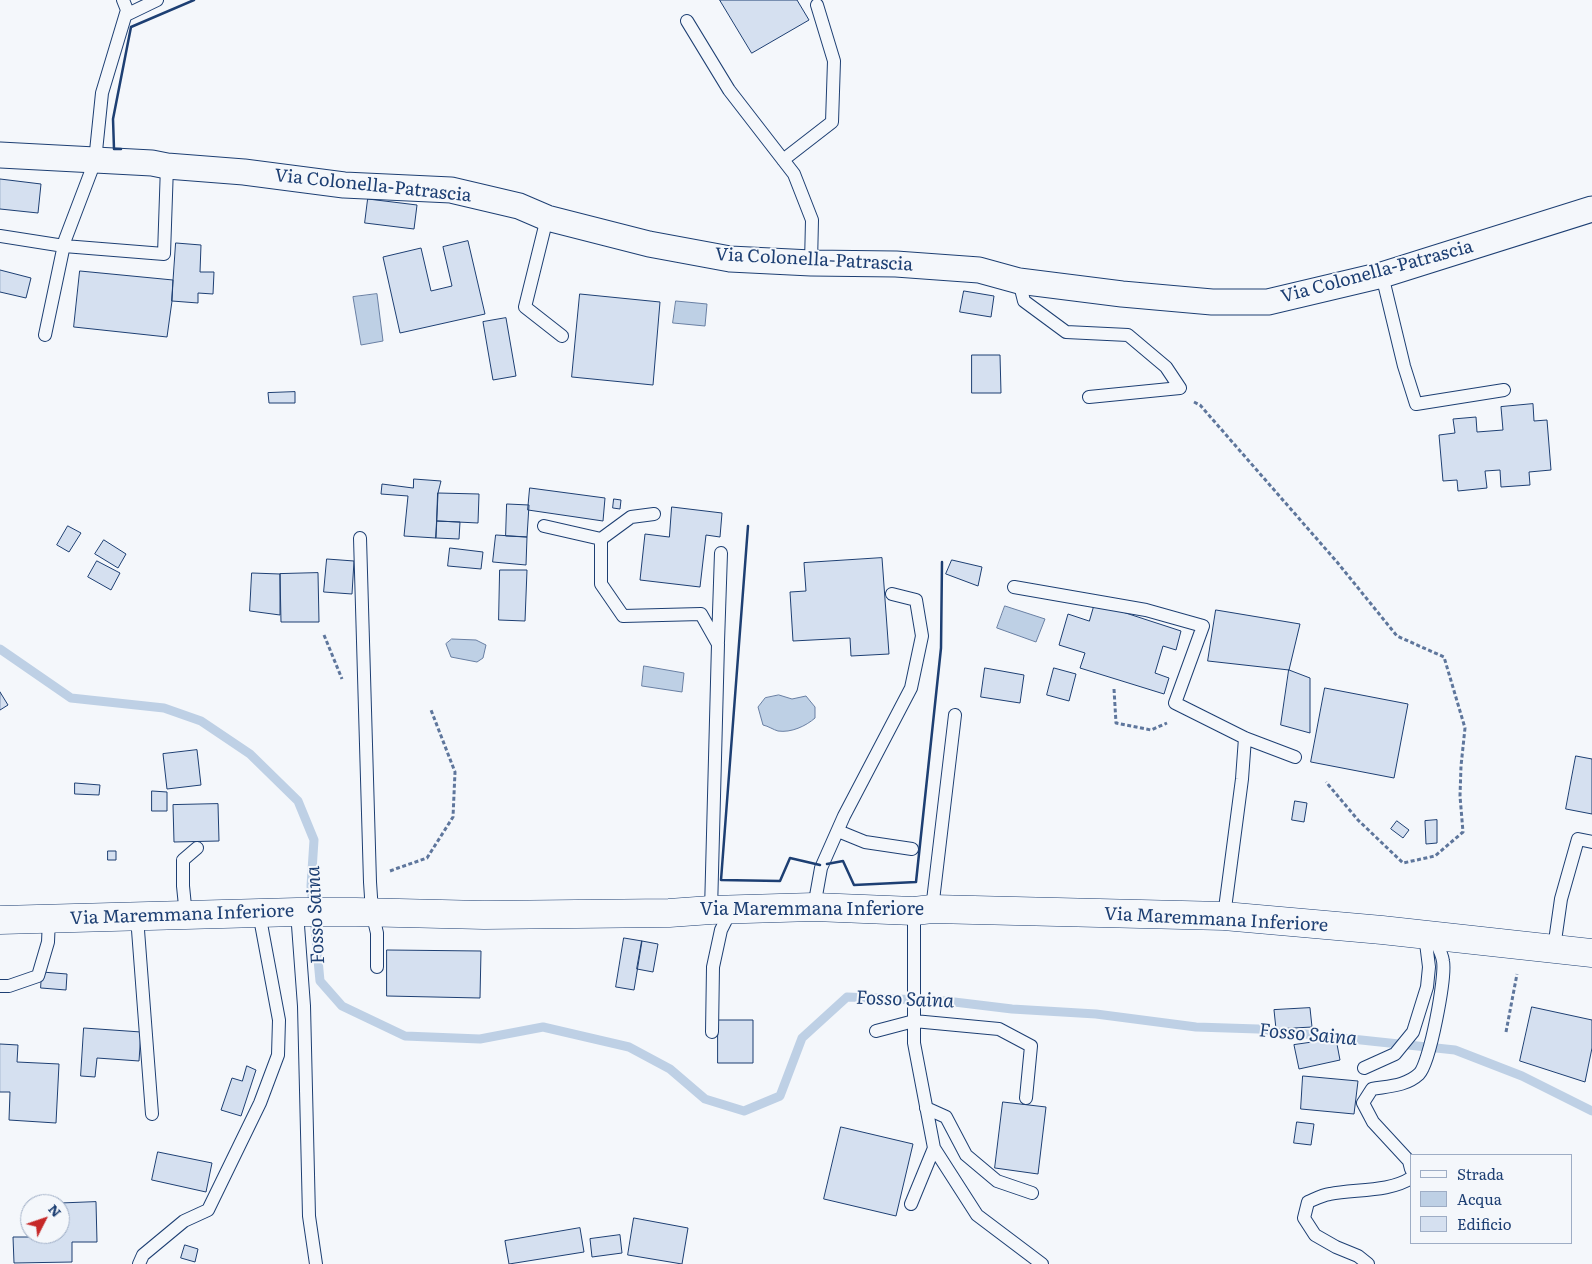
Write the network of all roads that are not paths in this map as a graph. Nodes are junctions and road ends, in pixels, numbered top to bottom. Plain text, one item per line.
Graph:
1 (123, 0) edge
2 (157, 0) edge
3 (817, 5) dead end
4 (126, 15) junction
5 (686, 21) dead end
6 (0, 154) edge
7 (783, 160) junction
8 (95, 161) junction
9 (167, 166) junction
10 (1592, 209) edge
11 (546, 218) junction
12 (0, 236) edge
13 (64, 246) junction
14 (810, 263) junction
15 (1382, 275) junction
16 (1019, 280) junction
17 (46, 335) dead end
18 (562, 336) dead end
19 (1504, 390) dead end
20 (1088, 398) dead end
21 (654, 514) dead end
22 (544, 526) dead end
23 (360, 538) dead end
24 (601, 539) junction
25 (721, 552) dead end
26 (1014, 586) dead end
27 (892, 594) dead end
28 (718, 644) junction
29 (955, 715) dead end
30 (1245, 738) junction
31 (1295, 756) dead end
32 (838, 831) junction
33 (1592, 842) edge
34 (197, 848) dead end
35 (912, 849) dead end
36 (814, 907) junction
37 (721, 910) junction
38 (922, 910) junction
39 (301, 912) junction
40 (372, 912) junction
41 (259, 913) junction
42 (186, 916) junction
43 (1224, 916) junction
44 (136, 918) junction
45 (49, 919) junction
46 (0, 920) edge
47 (1429, 935) junction
48 (1554, 948) junction
49 (1592, 953) edge
50 (377, 967) dead end
51 (0, 986) edge
52 (914, 1021) junction
53 (876, 1031) dead end
54 (712, 1032) dead end
55 (1364, 1068) dead end
56 (1026, 1098) dead end
57 (926, 1108) junction
58 (152, 1114) dead end
59 (934, 1148) junction
60 (1410, 1165) edge
61 (1410, 1179) edge
62 (1032, 1193) dead end
63 (911, 1204) dead end
64 (139, 1264) edge
65 (316, 1264) edge
66 (1042, 1264) edge
67 (1368, 1264) edge

1 - 4 lane
2 - 4 lane
3 - 7 lane
4 - 8 lane
5 - 7 lane
6 - 8 street, Via Colonella-Patrascia
7 - 14 lane
8 - 9 street, Via Colonella-Patrascia
8 - 13 lane
9 - 11 street, Via Colonella-Patrascia
9 - 13 lane
10 - 15 street, Via Colonella-Patrascia
11 - 14 street, Via Colonella-Patrascia
11 - 18 lane
12 - 13 lane
13 - 17 lane
14 - 16 street, Via Colonella-Patrascia
15 - 16 street, Via Colonella-Patrascia
15 - 19 lane
16 - 20 lane
21 - 24 lane
22 - 24 lane
23 - 40 lane
24 - 28 lane
25 - 28 lane
26 - 30 lane
27 - 32 lane
28 - 37 lane
29 - 38 lane
30 - 31 lane
30 - 43 lane
32 - 35 lane
32 - 36 lane
33 - 48 lane
34 - 42 lane
36 - 37 main road, Via Maremmana Inferiore
36 - 38 main road, Via Maremmana Inferiore
37 - 40 main road, Via Maremmana Inferiore
37 - 54 lane
38 - 43 main road, Via Maremmana Inferiore
38 - 52 lane
39 - 40 main road, Via Maremmana Inferiore
39 - 41 main road, Via Maremmana Inferiore
39 - 65 lane
40 - 50 lane
41 - 42 main road, Via Maremmana Inferiore
41 - 64 lane
42 - 44 main road, Via Maremmana Inferiore
43 - 47 main road, Via Maremmana Inferiore
44 - 45 main road, Via Maremmana Inferiore
44 - 58 lane
45 - 46 main road, Via Maremmana Inferiore
45 - 51 lane
47 - 48 main road, Via Maremmana Inferiore
47 - 55 lane
47 - 60 lane
48 - 49 main road, Via Maremmana Inferiore
52 - 53 lane
52 - 56 lane
52 - 57 lane
57 - 59 lane
57 - 62 lane
59 - 63 lane
59 - 66 lane
61 - 67 lane

